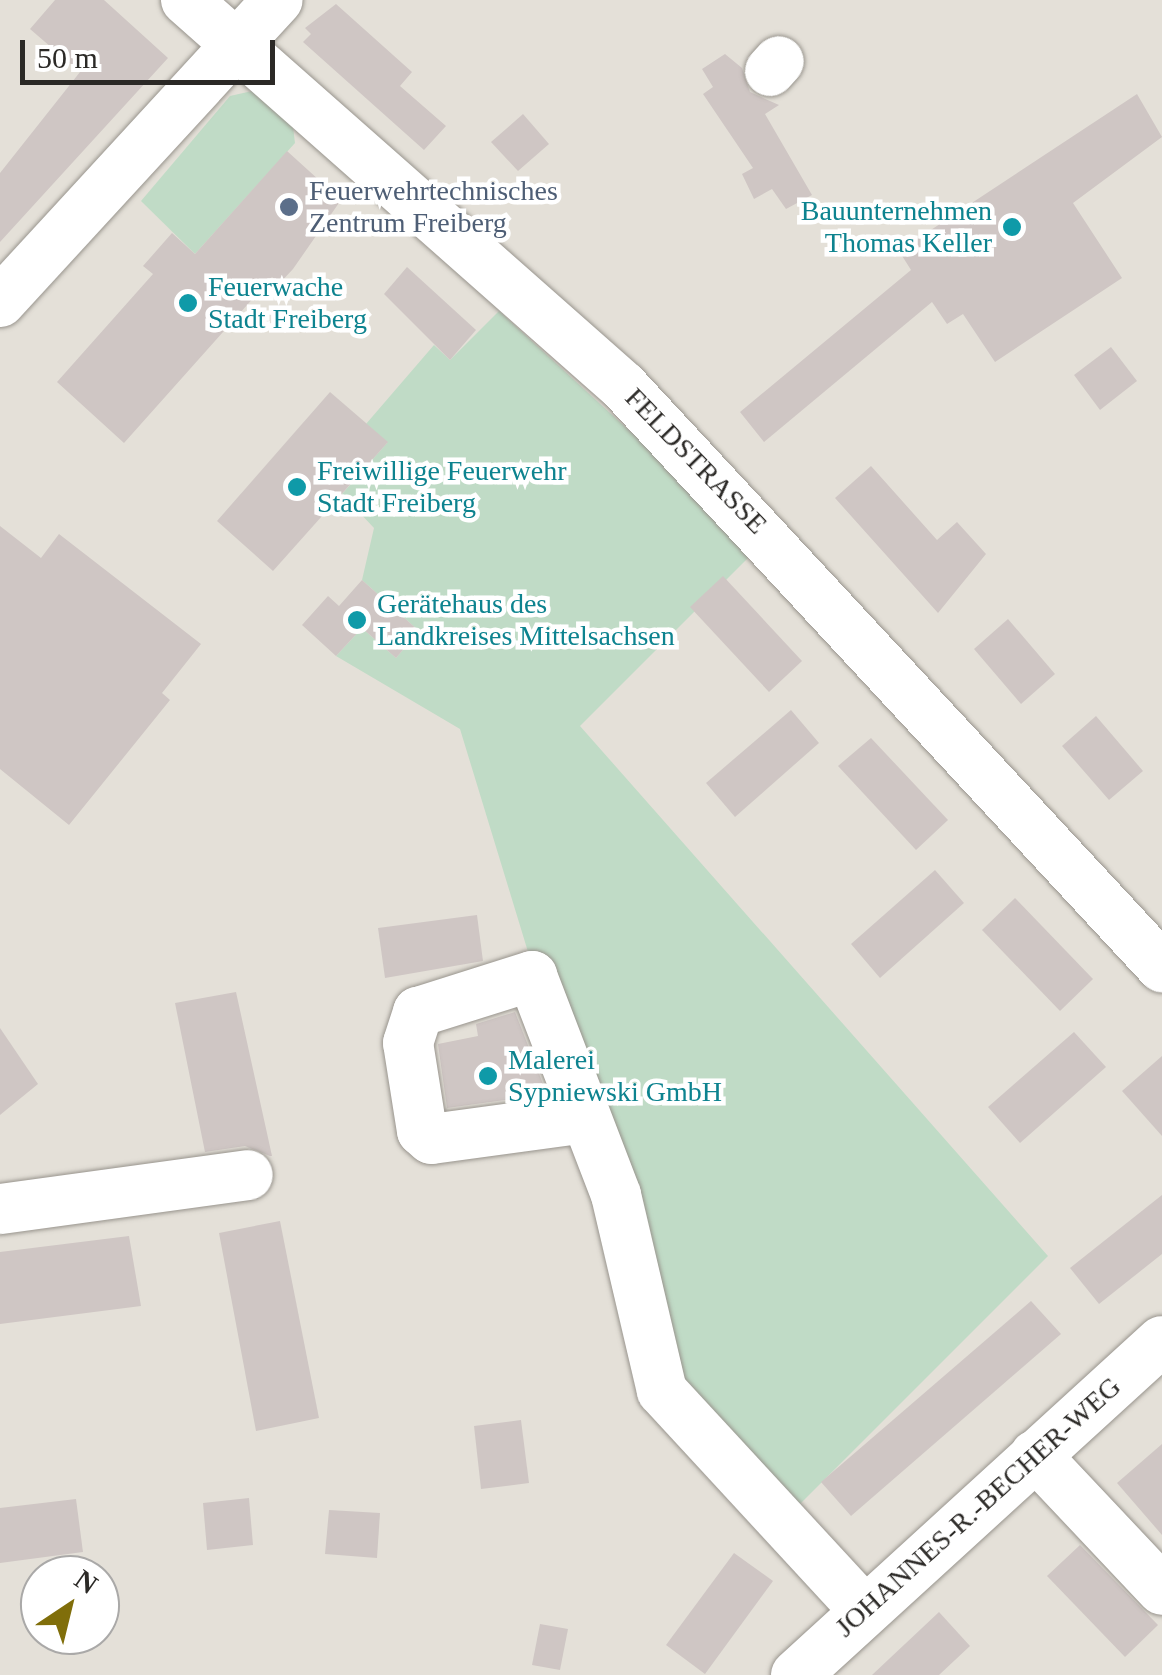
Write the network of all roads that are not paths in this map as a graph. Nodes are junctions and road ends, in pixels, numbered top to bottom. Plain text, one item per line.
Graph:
1 (186, 0) edge
2 (278, 0) edge
3 (236, 46) junction
4 (0, 302) edge
5 (1162, 967) edge
6 (586, 1118) dead end
7 (248, 1175) dead end
8 (0, 1209) edge
9 (1162, 1342) edge
10 (1034, 1454) junction
11 (1162, 1590) edge
12 (863, 1608) junction
13 (796, 1675) edge

1 - 3 street, FELDSTRASSE
2 - 3 street
3 - 4 street
3 - 5 street, FELDSTRASSE
6 - 12 street
7 - 8 street
9 - 10 street, JOHANNES-R.-BECHER-WEG
10 - 11 street
10 - 12 street, JOHANNES-R.-BECHER-WEG
12 - 13 street, JOHANNES-R.-BECHER-WEG

